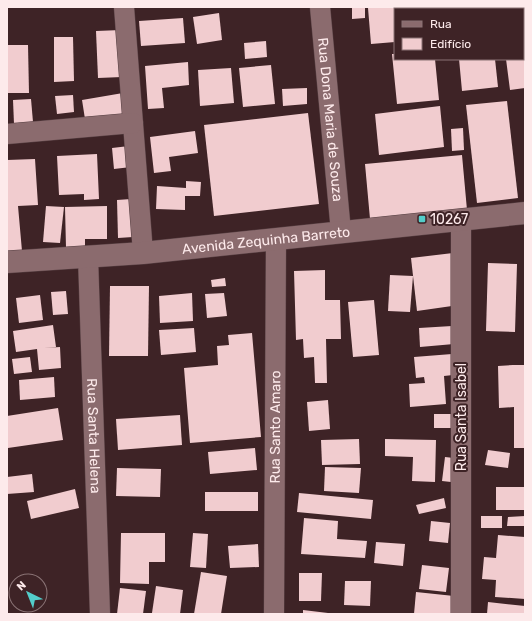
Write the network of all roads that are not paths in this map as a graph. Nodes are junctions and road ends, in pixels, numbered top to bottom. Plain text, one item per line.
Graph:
1 (124, 7) edge
2 (320, 7) edge
3 (133, 123) junction
4 (7, 134) edge
5 (525, 214) edge
6 (462, 220) junction
7 (340, 232) junction
8 (276, 239) junction
9 (143, 253) junction
10 (88, 257) junction
11 (7, 262) edge
12 (100, 614) edge
13 (274, 614) edge
14 (461, 614) edge

1 - 3 street
2 - 7 street, Rua Dona Maria de Souza
3 - 4 street
3 - 9 street
5 - 6 main road, Avenida Zequinha Barreto
6 - 7 main road, Avenida Zequinha Barreto
6 - 14 street, Rua Santa Isabel
7 - 8 main road, Avenida Zequinha Barreto
8 - 9 main road, Avenida Zequinha Barreto
8 - 13 street, Rua Santo Amaro
9 - 10 main road, Avenida Zequinha Barreto
10 - 11 main road, Avenida Zequinha Barreto
10 - 12 street, Rua Santa Helena

